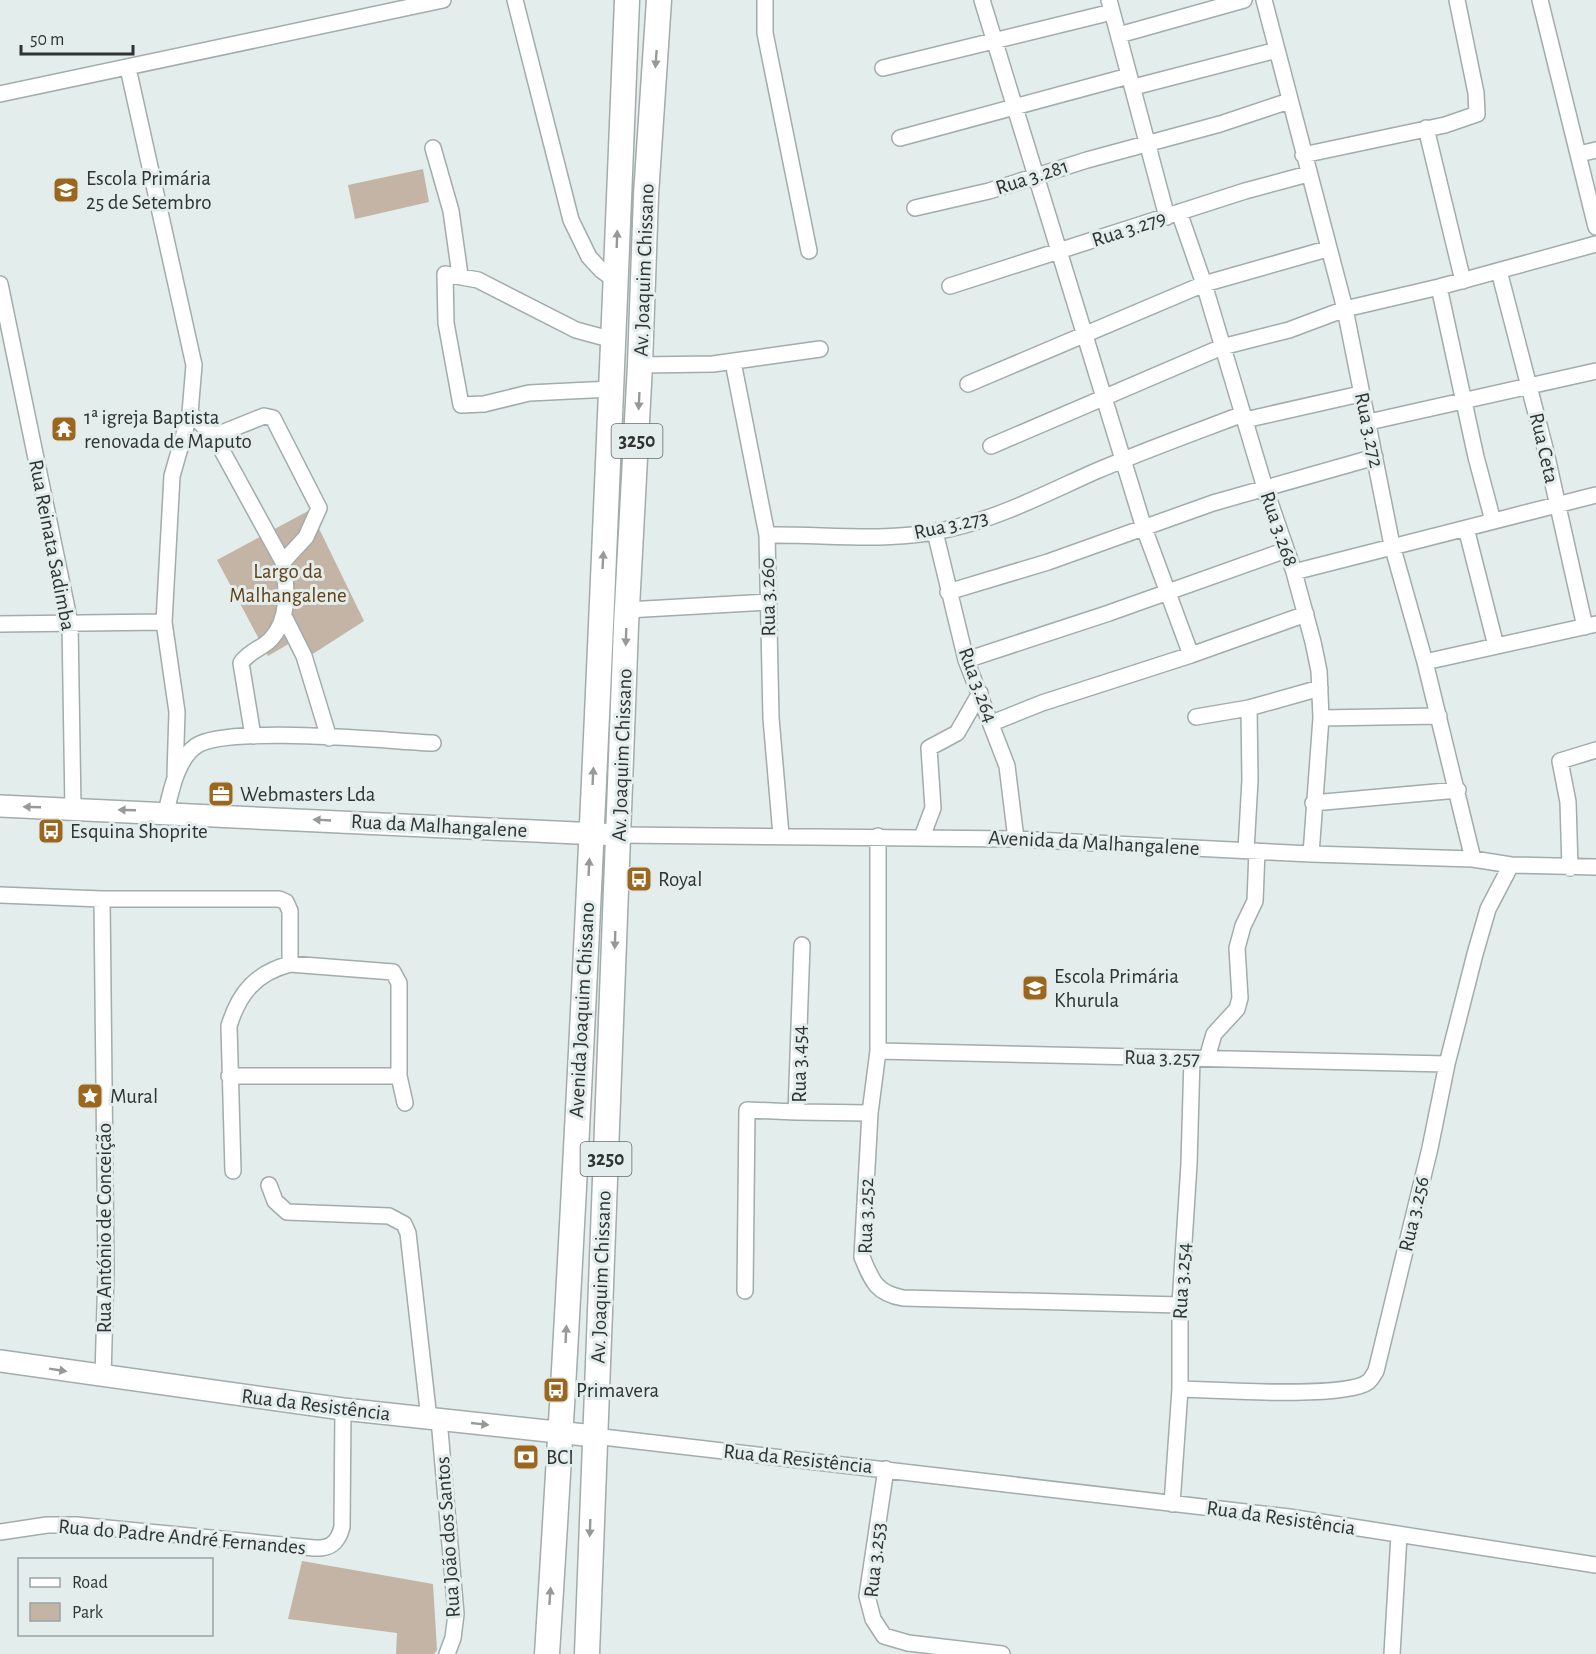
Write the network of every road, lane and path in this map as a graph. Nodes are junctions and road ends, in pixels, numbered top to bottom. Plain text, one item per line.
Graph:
1 (443, 0) edge
2 (515, 0) edge
3 (627, 0) edge
4 (659, 0) edge
5 (765, 0) edge
6 (982, 0) edge
7 (1244, 0) edge
8 (1264, 0) edge
9 (1456, 0) edge
10 (1540, 0) edge
11 (389, 6) edge
12 (1111, 6) edge
13 (1119, 35) junction
14 (993, 39) junction
15 (1277, 50) junction
16 (128, 68) junction
17 (883, 68) dead end
18 (1131, 82) junction
19 (0, 94) edge
20 (1289, 101) junction
21 (1014, 108) junction
22 (1426, 128) junction
23 (900, 138) dead end
24 (1149, 144) junction
25 (433, 148) dead end
26 (1596, 150) edge
27 (1579, 154) junction
28 (1303, 155) junction
29 (1308, 174) junction
30 (1035, 176) junction
31 (915, 208) dead end
32 (1173, 215) junction
33 (1596, 227) edge
34 (1596, 244) edge
35 (1327, 249) junction
36 (1059, 250) junction
37 (809, 251) dead end
38 (1499, 271) junction
39 (460, 275) junction
40 (1463, 280) junction
41 (616, 281) junction
42 (0, 284) edge
43 (1204, 284) junction
44 (950, 286) dead end
45 (1439, 287) junction
46 (1345, 309) junction
47 (1086, 336) junction
48 (613, 339) junction
49 (6, 345) edge
50 (1222, 347) junction
51 (820, 349) dead end
52 (734, 362) junction
53 (640, 365) junction
54 (1596, 371) edge
55 (968, 384) dead end
56 (1529, 386) junction
57 (611, 390) junction
58 (1360, 394) junction
59 (1106, 397) junction
60 (1463, 400) junction
61 (190, 413) junction
62 (1244, 417) junction
63 (1369, 423) junction
64 (214, 436) junction
65 (991, 446) dead end
66 (1375, 457) junction
67 (1123, 460) junction
68 (1265, 488) junction
69 (1596, 495) edge
70 (1557, 504) junction
71 (1493, 521) junction
72 (1144, 528) junction
73 (1466, 528) junction
74 (935, 532) junction
75 (767, 535) junction
76 (1392, 545) junction
77 (1286, 550) junction
78 (283, 562) junction
79 (1294, 572) junction
80 (948, 592) junction
81 (1167, 593) junction
82 (766, 602) junction
83 (627, 610) junction
84 (1306, 614) junction
85 (284, 616) junction
86 (164, 622) junction
87 (70, 623) junction
88 (0, 624) edge
89 (1591, 626) edge
90 (1496, 646) junction
91 (1191, 655) junction
92 (966, 660) junction
93 (1425, 662) junction
94 (1320, 688) junction
95 (980, 693) junction
96 (1249, 708) junction
97 (1439, 716) junction
98 (1196, 717) dead end
99 (1321, 718) junction
100 (992, 723) junction
101 (253, 736) junction
102 (329, 738) junction
103 (433, 743) dead end
104 (1596, 750) edge
105 (175, 775) junction
106 (1458, 790) junction
107 (1313, 803) junction
108 (0, 806) edge
109 (69, 809) junction
110 (166, 812) junction
111 (590, 834) junction
112 (619, 835) junction
113 (781, 835) junction
114 (878, 836) junction
115 (922, 837) junction
116 (1016, 839) junction
117 (1251, 851) junction
118 (1311, 855) junction
119 (1473, 859) junction
120 (1511, 865) junction
121 (1596, 867) edge
122 (1570, 868) junction
123 (0, 895) edge
124 (102, 899) junction
125 (802, 945) dead end
126 (290, 964) junction
127 (878, 1051) junction
128 (1199, 1059) junction
129 (1447, 1064) junction
130 (229, 1076) junction
131 (399, 1076) junction
132 (405, 1103) dead end
133 (796, 1112) junction
134 (870, 1113) junction
135 (233, 1171) dead end
136 (269, 1185) dead end
137 (745, 1291) dead end
138 (1180, 1305) junction
139 (0, 1361) edge
140 (103, 1377) junction
141 (1180, 1389) junction
142 (343, 1409) junction
143 (434, 1419) junction
144 (561, 1432) junction
145 (594, 1436) junction
146 (886, 1469) junction
147 (1172, 1504) junction
148 (0, 1532) edge
149 (1400, 1535) junction
150 (1596, 1565) edge
151 (447, 1654) edge
152 (547, 1654) edge
153 (587, 1654) edge
154 (1002, 1654) edge
155 (1392, 1654) edge

1 - 11 street
2 - 41 street
41 -> 3 main road, Av. Joaquim Chissano
4 -> 53 main road, Av. Joaquim Chissano / 3250
5 - 37 street
6 - 14 street
7 - 13 street
8 - 15 street, Rua 3.272
9 - 22 street
10 - 27 street
11 - 16 street
12 - 13 street, Rua 3.268
12 - 14 street
13 - 18 street, Rua 3.268
14 - 17 street
14 - 21 street
15 - 18 street
15 - 20 street, Rua 3.272
16 - 19 street
16 - 61 street
18 - 21 street
18 - 24 street, Rua 3.268
20 - 24 street, Rua 3.281
20 - 28 street, Rua 3.272
21 - 23 street
21 - 30 street
22 - 28 street
22 - 40 street
24 - 30 street, Rua 3.281
24 - 32 street, Rua 3.268
25 - 39 street
26 - 27 street
27 - 33 street
28 - 29 street, Rua 3.272
29 - 32 street, Rua 3.279
29 - 35 street, Rua 3.272
30 - 31 street, Rua 3.281
30 - 36 street
32 - 36 street, Rua 3.279
32 - 43 street, Rua 3.268
34 - 38 street
35 - 43 street
35 - 46 street, Rua 3.272
36 - 44 street, Rua 3.279
36 - 47 street
38 - 40 street
38 - 56 street, Rua Ceta
39 - 48 street
39 - 57 street
40 - 45 street
41 - 48 main road, Av. Joaquim Chissano
42 - 49 street, Rua Reinata Sadimba
43 - 47 street
43 - 50 street, Rua 3.268
45 - 46 street
45 - 60 street
46 - 50 street
46 - 58 street, Rua 3.272
47 - 55 street
47 - 59 street
48 - 57 main road, Av. Joaquim Chissano
49 - 87 street, Rua Reinata Sadimba
50 - 59 street
50 - 62 street, Rua 3.268
51 - 52 street
52 - 53 street
52 - 75 street, Rua 3.260
53 -> 83 main road, Av. Joaquim Chissano / 3250
54 - 56 street
56 - 60 street
56 - 70 street, Rua Ceta
111 -> 57 main road, Av. Joaquim Chissano
58 - 62 street, Rua 3.273
58 - 63 street, Rua 3.272
59 - 65 street
59 - 67 street
60 - 63 street
60 - 71 street
61 - 64 street
61 - 86 street
62 - 67 street, Rua 3.273
62 - 68 street, Rua 3.268
63 - 66 street, Rua 3.272
64 - 78 street
64 - 78 street
66 - 68 street
66 - 76 street, Rua 3.272
67 - 72 street
67 - 74 street, Rua 3.273
68 - 72 street
68 - 77 street, Rua 3.268
69 - 70 street
70 - 71 street
70 - 89 street, Rua Ceta
71 - 73 street
72 - 80 street
72 - 81 street
73 - 76 street
73 - 90 street
74 - 75 street, Rua 3.273
74 - 80 street, Rua 3.264
75 - 82 street, Rua 3.260
76 - 79 street
76 - 93 street, Rua 3.272
77 - 79 street, Rua 3.268
77 - 81 street
78 - 85 street
79 - 84 street, Rua 3.268
80 - 92 street, Rua 3.264
81 - 91 street
81 - 92 street
82 - 83 street
82 - 113 street, Rua 3.260
83 -> 112 main road, Av. Joaquim Chissano / 3250
84 - 91 street
84 - 94 street, Rua 3.268
85 - 101 street
85 - 102 street
86 - 87 street
86 - 105 street
87 - 88 street
87 - 109 street, Rua Reinata Sadimba
89 - 90 street
90 - 93 street
91 - 100 street
92 - 95 street, Rua 3.264
93 - 97 street, Rua 3.272
94 - 96 street
94 - 99 street, Rua 3.268
95 - 100 street, Rua 3.264
95 - 115 street
96 - 98 street
96 - 117 street, Rua 3.254
97 - 99 street
97 - 106 street, Rua 3.272
99 - 107 street, Rua 3.268
100 - 116 street, Rua 3.264
101 - 102 street
101 - 105 street
102 - 103 street
104 - 122 street
105 - 110 street
106 - 107 street
106 - 119 street, Rua 3.272
107 - 118 street, Rua 3.268
109 -> 108 street, Rua da Malhangalene
110 -> 109 street, Rua da Malhangalene
111 -> 110 street, Rua da Malhangalene
111 - 112 street, Avenida da Malhangalene
144 -> 111 main road, Avenida Joaquim Chissano
112 - 113 street, Avenida da Malhangalene
112 -> 145 main road, Av. Joaquim Chissano / 3250
113 - 114 street, Avenida da Malhangalene
114 - 115 street, Avenida da Malhangalene
114 - 127 street, Rua 3.252
115 - 116 street, Avenida da Malhangalene
116 - 117 street, Avenida da Malhangalene
117 - 118 street, Avenida da Malhangalene
117 - 128 street, Rua 3.254
118 - 119 street, Avenida da Malhangalene
119 - 120 street, Avenida da Malhangalene
120 - 122 street, Avenida da Malhangalene
120 - 129 street, Rua 3.256
121 - 122 street, Avenida da Malhangalene
123 - 124 street
124 - 126 street
124 - 140 street, Rua António de Conceição
125 - 133 street, Rua 3.454
126 - 130 street
126 - 131 street
127 - 128 street, Rua 3.257
127 - 134 street, Rua 3.252
128 - 129 street, Rua 3.257
128 - 138 street, Rua 3.254
129 - 141 street, Rua 3.256
130 - 131 street
130 - 135 street
131 - 132 street
133 - 134 street, Rua 3.454
133 - 137 street
134 - 138 street, Rua 3.252
136 - 143 street, Rua João dos Santos
138 - 141 street, Rua 3.254
139 -> 140 street, Rua da Resistência
140 - 142 street, Rua da Resistência
141 - 147 street, Rua 3.254
142 - 143 street, Rua da Resistência
142 - 148 street, Rua do Padre André Fernandes
143 -> 144 street, Rua da Resistência
143 - 151 street, Rua João dos Santos
144 - 145 street, Rua da Resistência
152 -> 144 main road, Avenida Joaquim Chissano
145 - 146 street, Rua da Resistência
145 -> 153 main road, Av. Joaquim Chissano / 3250
146 - 147 street, Rua da Resistência
146 - 154 street, Rua 3.253
147 - 149 street, Rua da Resistência
149 - 150 street, Rua da Resistência
149 - 155 street

